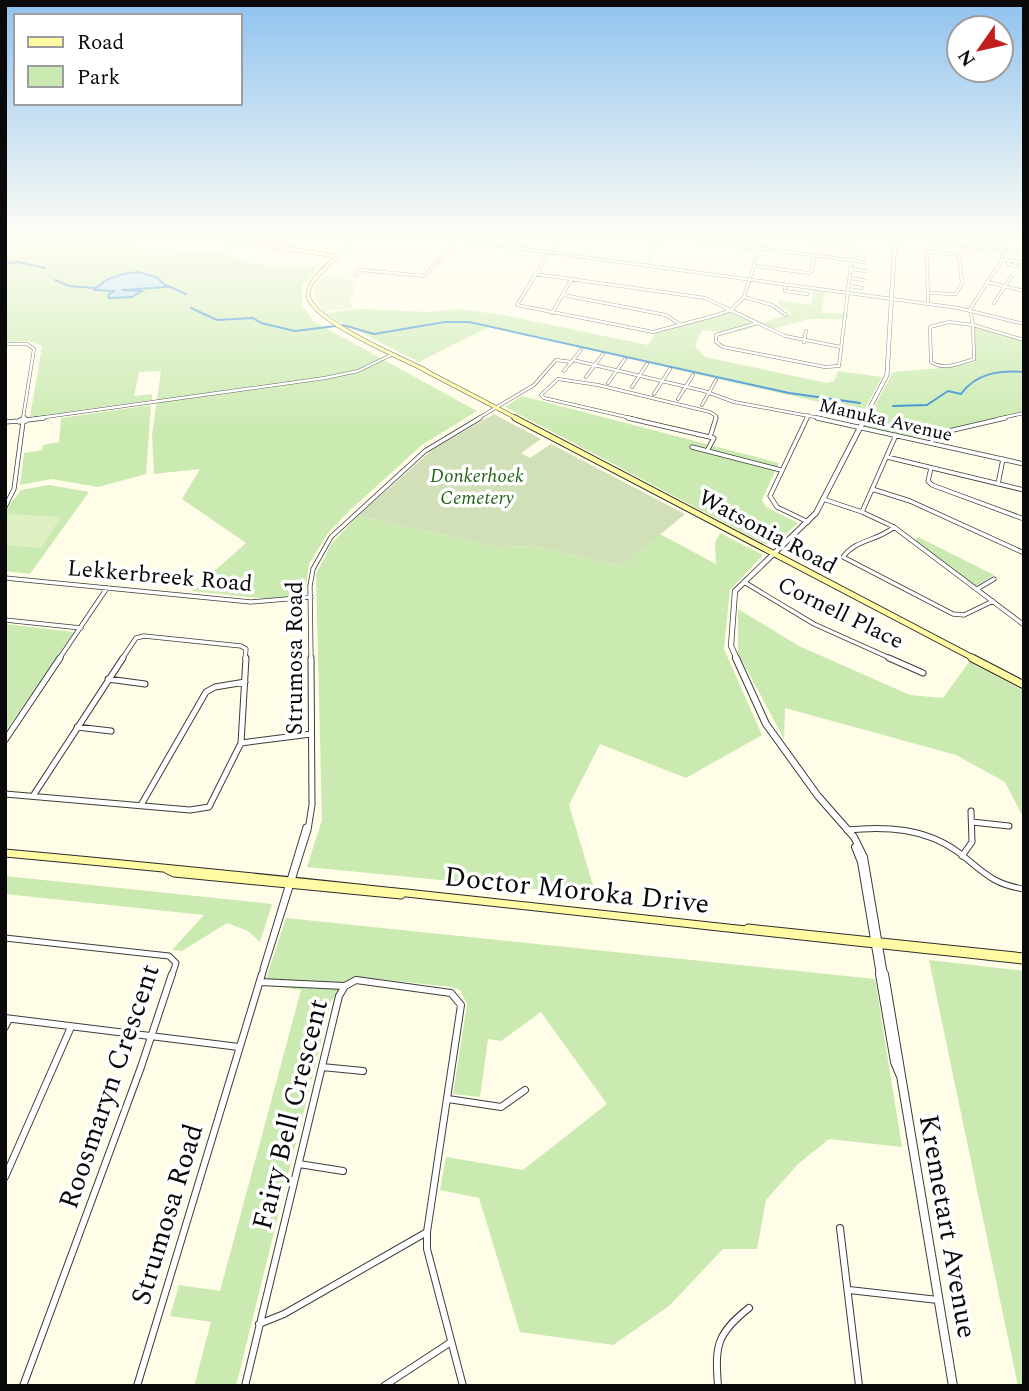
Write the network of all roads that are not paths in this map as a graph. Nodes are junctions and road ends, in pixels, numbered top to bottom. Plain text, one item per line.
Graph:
1 (310, 301) edge
2 (518, 301) edge
3 (559, 301) edge
4 (593, 301) edge
5 (711, 301) edge
6 (740, 301) edge
7 (758, 301) edge
8 (848, 301) edge
9 (892, 301) edge
10 (906, 301) edge
11 (928, 301) edge
12 (976, 301) edge
13 (928, 304) junction
14 (730, 310) junction
15 (971, 310) junction
16 (552, 313) junction
17 (786, 315) dead end
18 (757, 323) junction
19 (1024, 324) edge
20 (682, 325) junction
21 (973, 327) junction
22 (806, 331) dead end
23 (1024, 340) edge
24 (804, 342) junction
25 (6, 344) edge
26 (841, 347) junction
27 (581, 349) dead end
28 (393, 354) junction
29 (603, 354) dead end
30 (625, 359) dead end
31 (573, 361) junction
32 (647, 364) dead end
33 (595, 365) junction
34 (670, 369) dead end
35 (617, 370) junction
36 (564, 371) dead end
37 (693, 374) dead end
38 (639, 376) junction
39 (586, 377) dead end
40 (716, 380) dead end
41 (662, 381) junction
42 (608, 383) dead end
43 (685, 386) junction
44 (632, 387) dead end
45 (709, 393) junction
46 (654, 394) dead end
47 (678, 399) dead end
48 (702, 405) dead end
49 (495, 407) junction
50 (1024, 413) edge
51 (808, 415) junction
52 (23, 420) junction
53 (5, 422) edge
54 (860, 427) junction
55 (896, 435) junction
56 (710, 437) junction
57 (931, 443) junction
58 (692, 447) dead end
59 (707, 451) junction
60 (887, 457) junction
61 (1003, 459) junction
62 (1024, 464) edge
63 (931, 468) junction
64 (781, 470) junction
65 (998, 484) junction
66 (14, 489) junction
67 (872, 489) junction
68 (5, 490) edge
69 (1024, 490) edge
70 (823, 499) junction
71 (5, 506) edge
72 (862, 512) junction
73 (1024, 519) edge
74 (808, 522) junction
75 (894, 527) junction
76 (773, 554) junction
77 (1024, 554) edge
78 (5, 578) edge
79 (995, 579) dead end
80 (743, 581) junction
81 (107, 588) junction
82 (977, 589) junction
83 (311, 597) junction
84 (993, 601) junction
85 (5, 620) edge
86 (1023, 623) edge
87 (80, 628) junction
88 (923, 673) dead end
89 (108, 679) junction
90 (246, 682) junction
91 (145, 684) dead end
92 (1024, 685) edge
93 (77, 727) junction
94 (111, 731) dead end
95 (311, 734) junction
96 (5, 740) edge
97 (242, 743) junction
98 (5, 794) edge
99 (33, 796) junction
100 (142, 805) junction
101 (971, 811) dead end
102 (972, 822) junction
103 (1009, 826) dead end
104 (845, 828) junction
105 (5, 853) edge
106 (962, 856) junction
107 (290, 881) junction
108 (1024, 889) edge
109 (5, 938) edge
110 (876, 943) junction
111 (1024, 958) edge
112 (261, 978) junction
113 (345, 986) junction
114 (7, 1018) edge
115 (5, 1027) edge
116 (71, 1027) junction
117 (152, 1036) junction
118 (239, 1047) junction
119 (322, 1066) junction
120 (363, 1071) dead end
121 (525, 1090) dead end
122 (448, 1099) junction
123 (299, 1164) junction
124 (343, 1171) dead end
125 (5, 1177) edge
126 (840, 1228) dead end
127 (427, 1233) junction
128 (849, 1290) junction
129 (939, 1300) junction
130 (749, 1308) dead end
131 (260, 1324) junction
132 (451, 1342) junction
133 (23, 1386) edge
134 (136, 1386) edge
135 (245, 1386) edge
136 (384, 1386) edge
137 (463, 1386) edge
138 (718, 1386) edge
139 (859, 1386) edge
140 (953, 1386) edge

1 - 28 main road, Watsonia Road
2 - 16 street
3 - 16 street
4 - 20 street
5 - 14 street
6 - 14 street
7 - 17 street
8 - 26 street
9 - 54 street
10 - 13 street
11 - 13 street
12 - 15 street
13 - 15 street
14 - 18 street
14 - 20 street
15 - 19 street
15 - 21 street
16 - 20 street
18 - 24 street
18 - 26 street
21 - 21 street
21 - 23 street
22 - 24 street
24 - 26 street
25 - 52 street
27 - 31 street
28 - 49 main road, Watsonia Road
28 - 52 street
29 - 33 street
30 - 35 street
31 - 33 street, Manuka Avenue
31 - 36 street
31 - 49 street, Strumosa Road
32 - 38 street
33 - 35 street, Manuka Avenue
33 - 39 street
34 - 41 street
35 - 38 street, Manuka Avenue
35 - 42 street
37 - 43 street
38 - 41 street, Manuka Avenue
38 - 44 street
40 - 45 street
41 - 43 street, Manuka Avenue
41 - 46 street
43 - 45 street, Manuka Avenue
43 - 47 street
45 - 48 street
45 - 51 street, Manuka Avenue
49 - 76 main road, Watsonia Road
49 - 83 street, Strumosa Road
50 - 57 street
51 - 54 street, Manuka Avenue
51 - 64 street
52 - 53 street
52 - 66 street
54 - 55 street, Manuka Avenue
54 - 70 street
55 - 57 street, Manuka Avenue
55 - 60 street
56 - 56 street
56 - 59 street
57 - 61 street, Manuka Avenue
58 - 59 street
59 - 64 street
60 - 63 street
60 - 67 street
61 - 62 street, Manuka Avenue
61 - 65 street
63 - 65 street
63 - 73 street
64 - 74 street
65 - 69 street
66 - 68 street
66 - 71 street
67 - 72 street
67 - 77 street
70 - 72 street
70 - 74 street
72 - 75 street
74 - 76 street
75 - 82 street
75 - 84 street
76 - 80 street
76 - 92 main road, Watsonia Road
78 - 81 street, Lekkerbreek Road
79 - 82 street
80 - 88 street, Cornell Place
80 - 104 street, Kremetart Avenue
81 - 83 street, Lekkerbreek Road
81 - 87 street
82 - 84 street
83 - 95 street, Strumosa Road
84 - 86 street
85 - 87 street
87 - 96 street
89 - 90 street
89 - 91 street
89 - 93 street
90 - 97 street
90 - 100 street
93 - 94 street
93 - 99 street
95 - 97 street
95 - 107 street, Strumosa Road
97 - 100 street
98 - 99 street
99 - 100 street
101 - 102 street
102 - 103 street
102 - 106 street
104 - 106 street
104 - 110 street, Kremetart Avenue
105 - 107 main road, Doctor Moroka Drive
106 - 108 street
107 - 110 main road, Doctor Moroka Drive
107 - 112 street, Strumosa Road
109 - 117 street, Roosmaryn Crescent
110 - 111 main road, Doctor Moroka Drive
110 - 129 street, Kremetart Avenue
112 - 113 street
112 - 118 street, Strumosa Road
113 - 119 street, Fairy Bell Crescent
113 - 122 street, Fairy Bell Crescent
114 - 115 street
114 - 116 street
116 - 117 street
116 - 125 street
117 - 118 street
117 - 133 street, Roosmaryn Crescent
118 - 134 street, Strumosa Road
119 - 120 street
119 - 123 street, Fairy Bell Crescent
121 - 122 street
122 - 127 street, Fairy Bell Crescent
123 - 124 street
123 - 131 street, Fairy Bell Crescent
126 - 128 street
127 - 131 street
127 - 132 street, Fairy Bell Crescent
128 - 129 street
128 - 139 street
129 - 140 street, Kremetart Avenue
130 - 138 street
131 - 135 street, Fairy Bell Crescent
132 - 136 street
132 - 137 street, Fairy Bell Crescent

